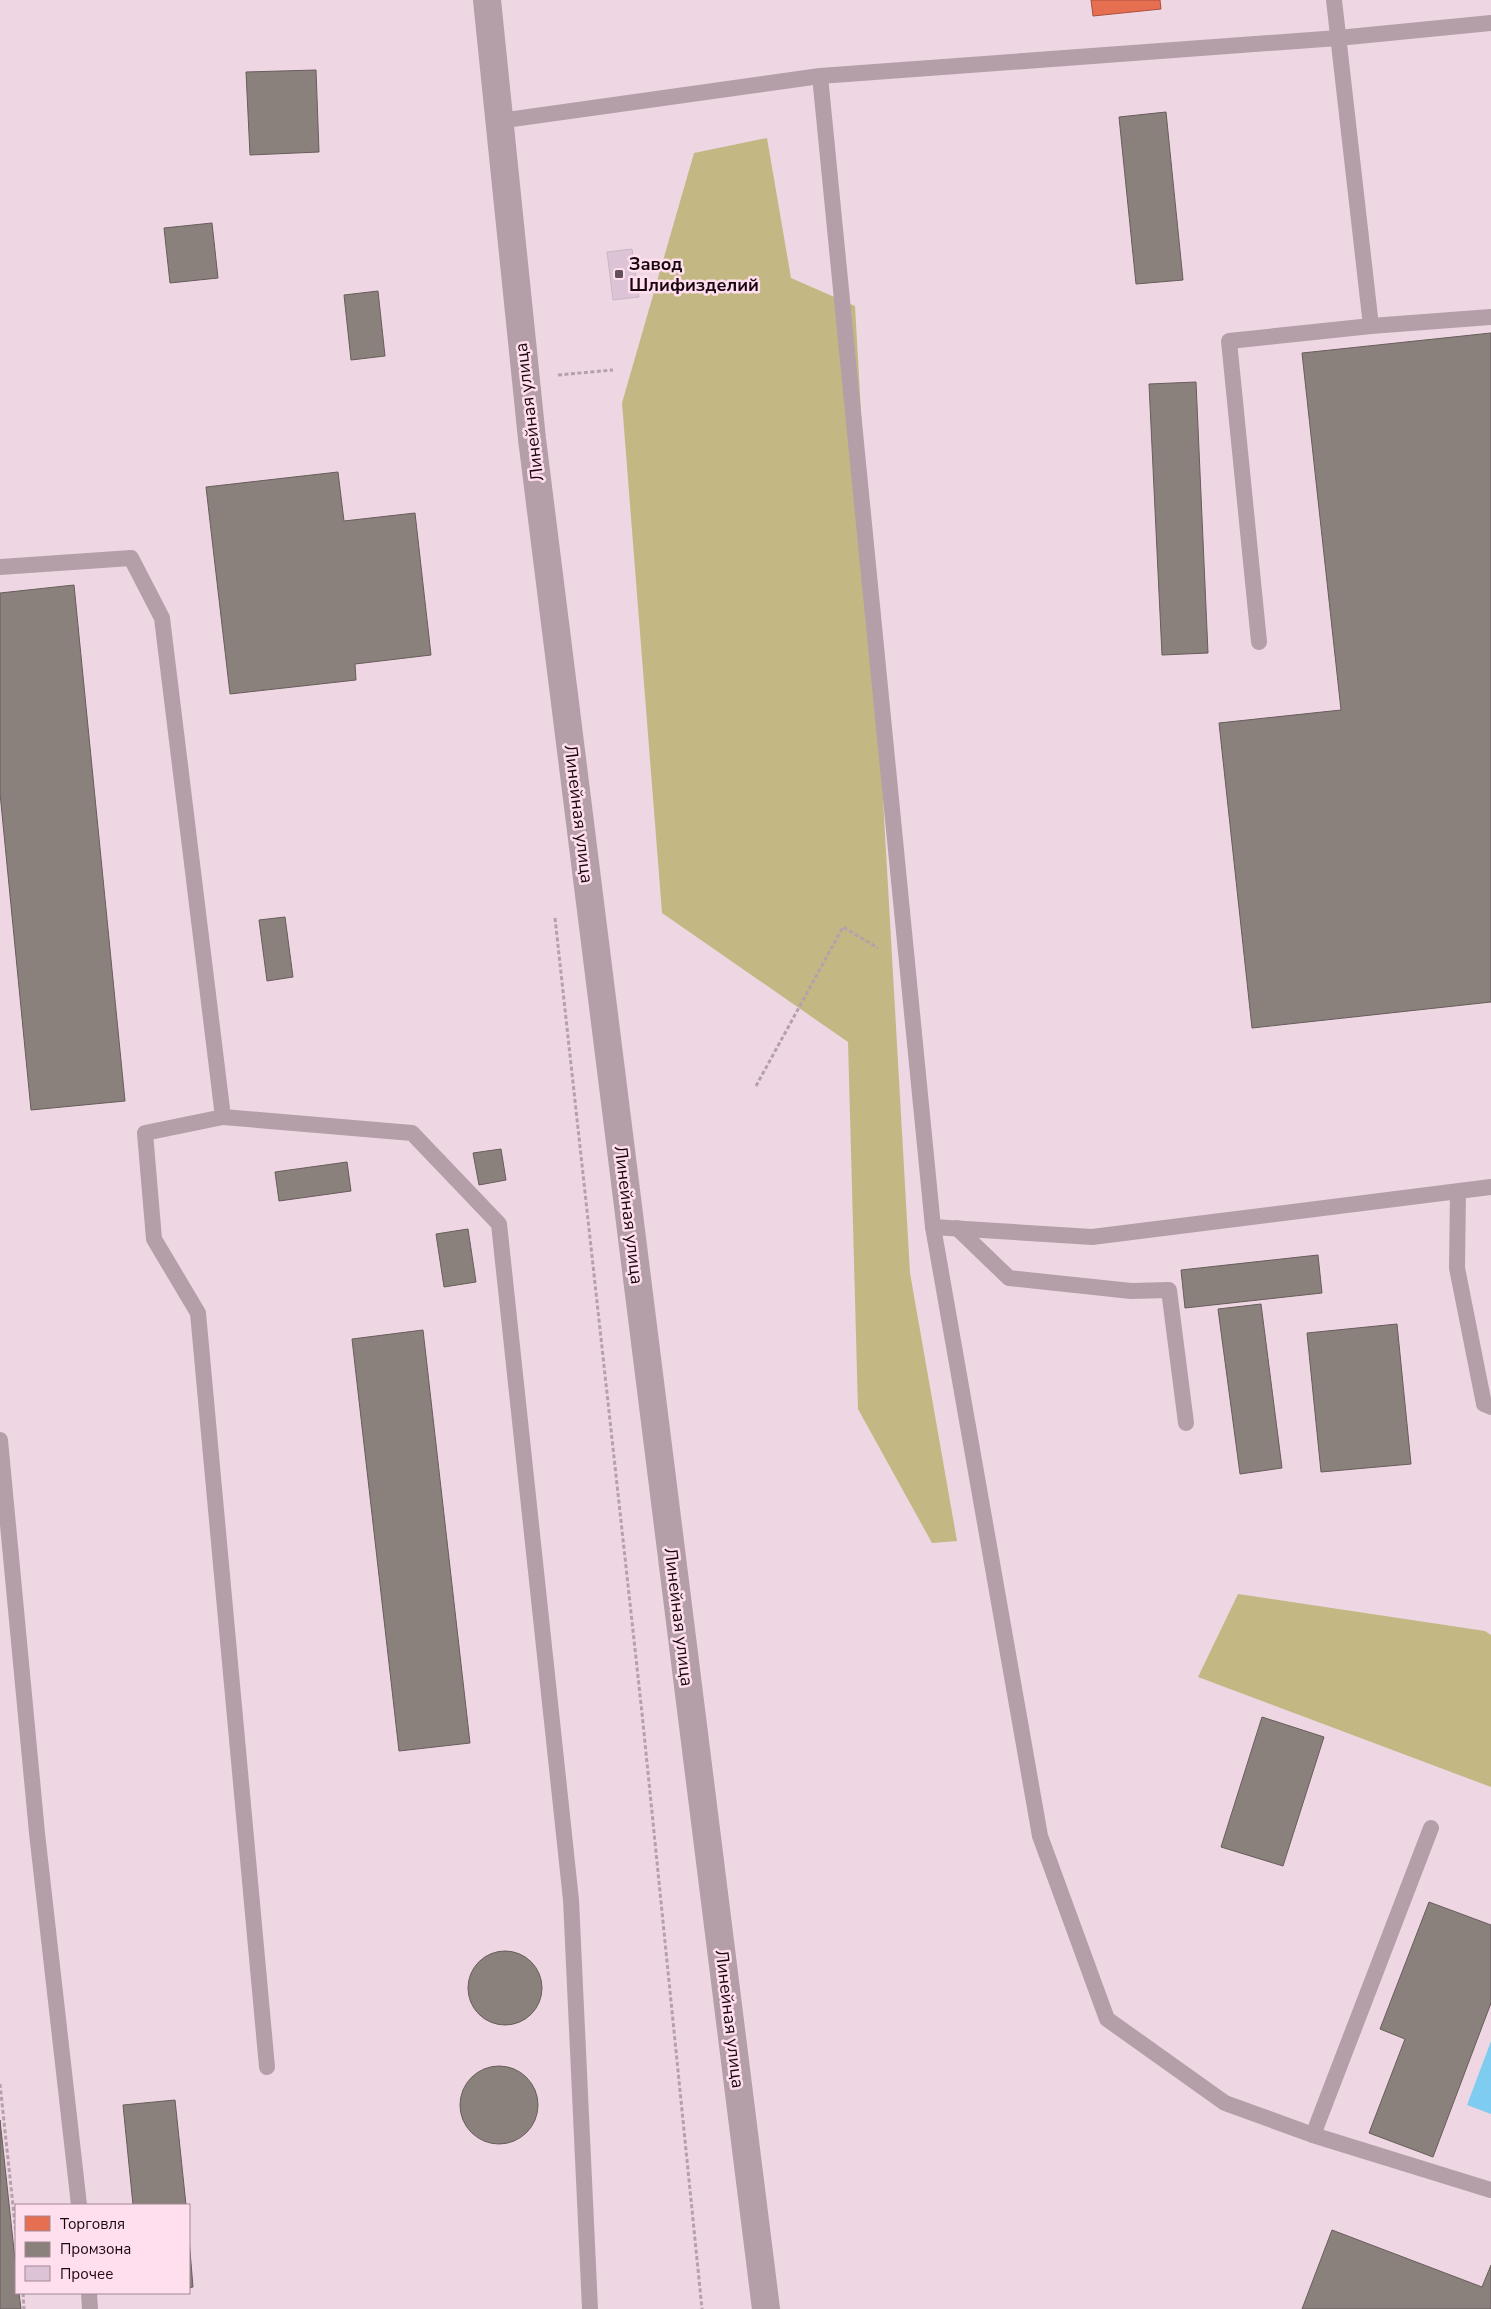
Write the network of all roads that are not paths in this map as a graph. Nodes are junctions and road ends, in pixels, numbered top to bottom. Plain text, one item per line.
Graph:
1 (487, 0) edge
2 (1334, 0) edge
3 (1491, 22) edge
4 (1338, 38) junction
5 (820, 76) junction
6 (499, 121) junction
7 (1491, 317) edge
8 (1371, 326) junction
9 (0, 567) edge
10 (1258, 642) dead end
11 (223, 1117) junction
12 (1491, 1187) edge
13 (1458, 1192) junction
14 (933, 1227) junction
15 (957, 1228) junction
16 (1491, 1407) edge
17 (1186, 1423) dead end
18 (0, 1440) edge
19 (1431, 1828) dead end
20 (267, 2067) dead end
21 (1313, 2135) junction
22 (1491, 2190) edge
23 (79, 2204) edge
24 (88, 2294) edge
25 (90, 2309) edge
26 (590, 2309) edge
27 (766, 2309) edge

1 - 6 street, Линейная улица
2 - 4 lane
3 - 4 lane
4 - 5 lane
4 - 8 lane
5 - 6 lane
5 - 14 lane
6 - 27 street, Линейная улица
7 - 8 lane
8 - 10 lane
9 - 11 lane
11 - 20 lane
11 - 26 lane
12 - 13 lane
13 - 15 lane
13 - 16 lane
14 - 15 lane
14 - 21 lane
15 - 17 lane
18 - 23 lane
19 - 21 lane
21 - 22 lane
24 - 25 lane

